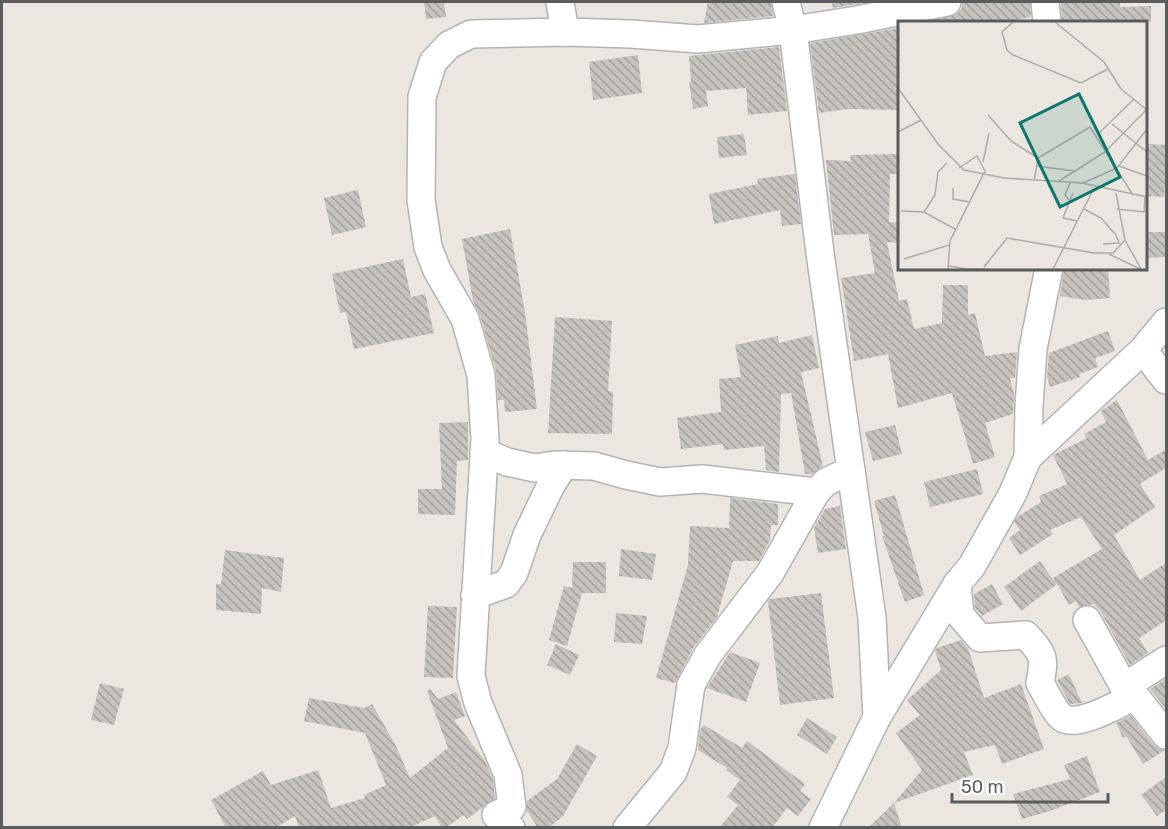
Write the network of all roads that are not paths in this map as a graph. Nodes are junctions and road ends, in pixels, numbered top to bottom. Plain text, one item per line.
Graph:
1 (560, 2) edge
2 (786, 2) edge
3 (947, 2) edge
4 (1045, 2) edge
5 (1047, 21) edge
6 (793, 30) junction
7 (565, 32) junction
8 (1049, 270) edge
9 (1167, 322) edge
10 (1143, 350) junction
11 (1167, 380) edge
12 (484, 453) junction
13 (1028, 457) junction
14 (564, 465) junction
15 (851, 470) junction
16 (816, 492) junction
17 (957, 584) junction
18 (476, 595) junction
19 (1087, 620) dead end
20 (1167, 660) edge
21 (1130, 691) junction
22 (877, 717) junction
23 (1167, 735) edge
24 (496, 823) edge
25 (627, 828) edge
26 (823, 828) edge

1 - 7 street
2 - 6 street
3 - 6 street
4 - 5 street
6 - 7 street
6 - 15 street
7 - 12 street
8 - 13 street
9 - 10 street
10 - 11 street
10 - 13 street
12 - 14 street
12 - 18 street
13 - 17 street
14 - 16 street
14 - 18 street
15 - 16 street
15 - 22 street
16 - 25 street
17 - 21 street
17 - 22 street
18 - 24 street
19 - 21 street
20 - 21 street
21 - 23 street
22 - 26 street

